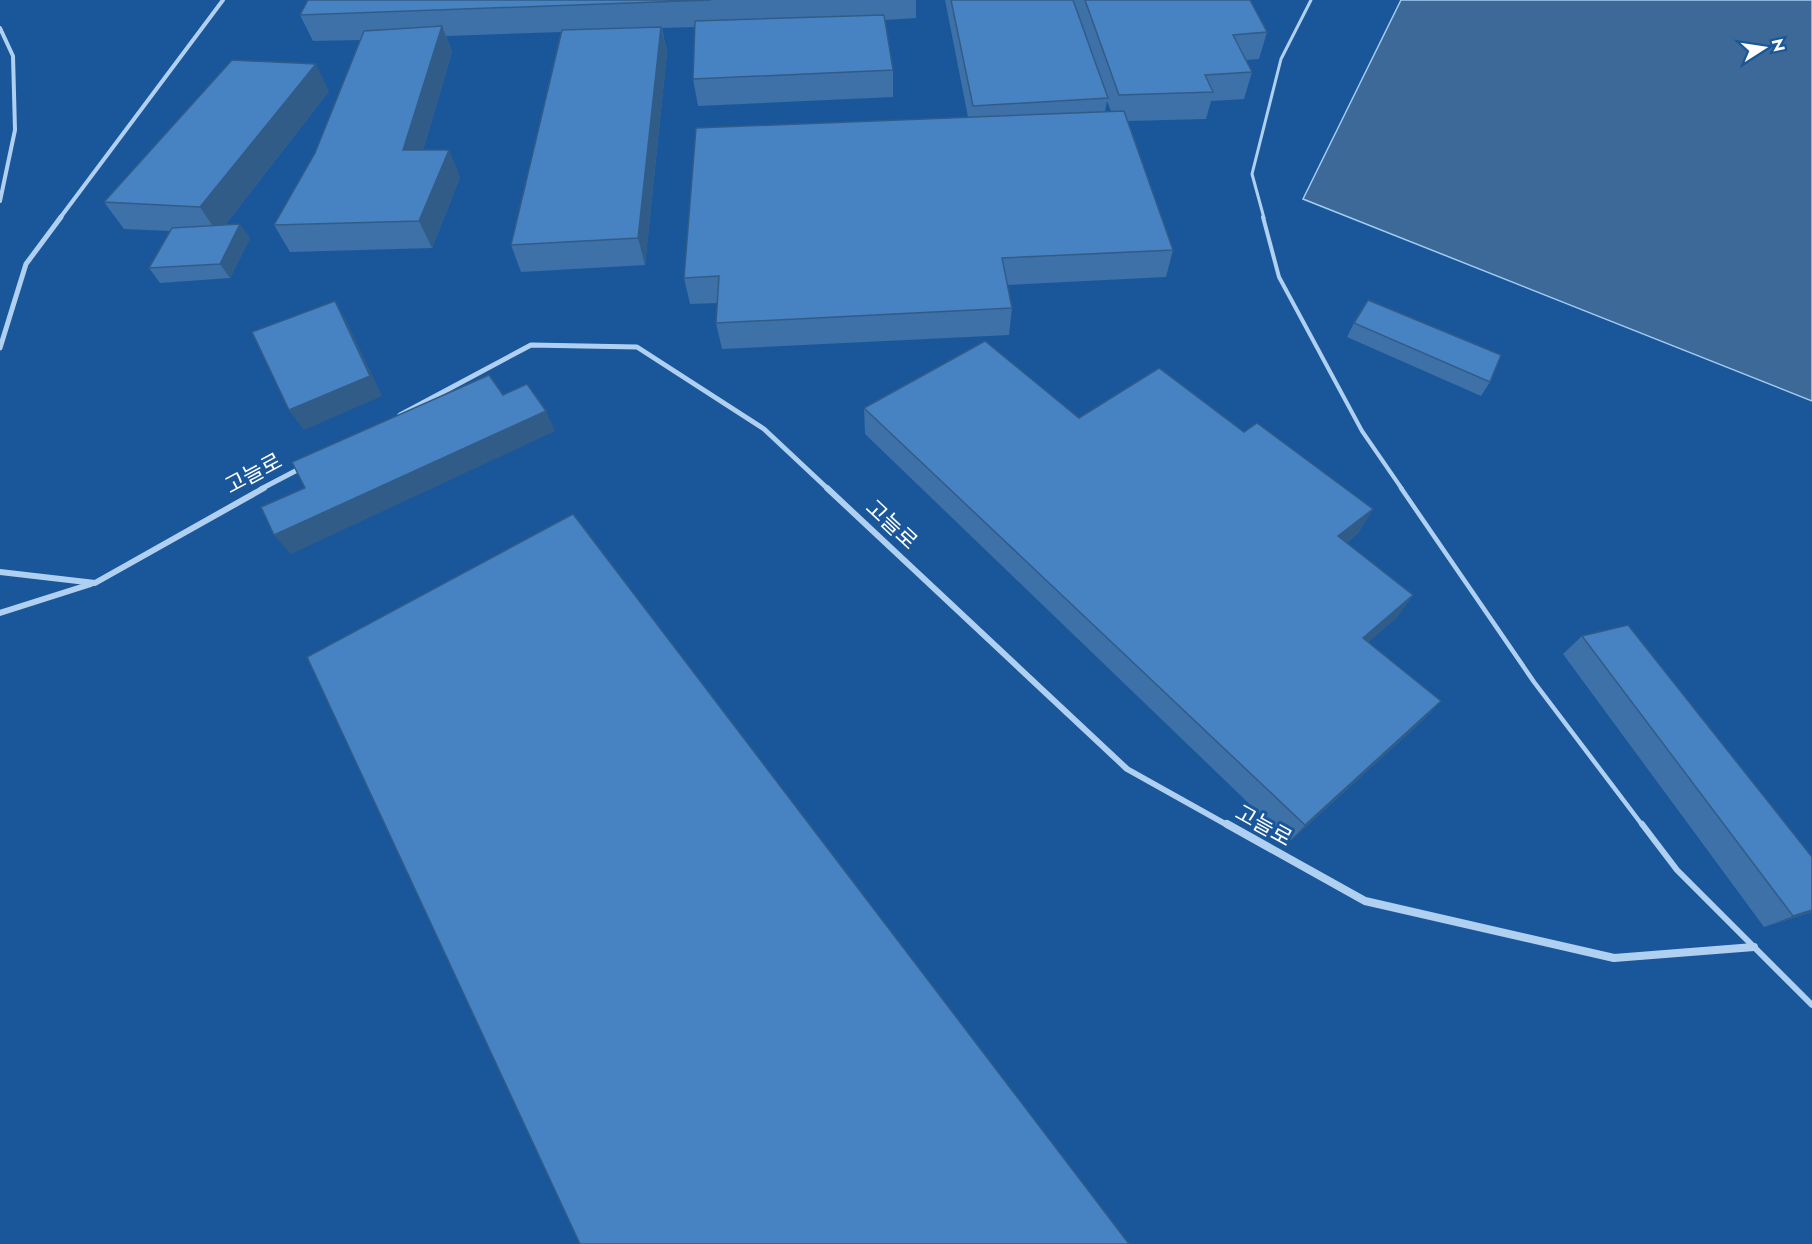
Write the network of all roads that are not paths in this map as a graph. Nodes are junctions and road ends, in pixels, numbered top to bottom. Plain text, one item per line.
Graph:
1 (223, 0) edge
2 (1311, 0) edge
3 (0, 28) edge
4 (8, 160) junction
5 (0, 163) edge
6 (0, 201) edge
7 (0, 348) edge
8 (397, 417) edge
9 (314, 461) edge
10 (0, 572) edge
11 (95, 583) junction
12 (0, 613) edge
13 (1754, 947) junction
14 (1812, 1005) edge

1 - 7 street
2 - 13 lane
3 - 4 street
4 - 5 street
4 - 6 street
8 - 13 street, 고늘로
9 - 11 street, 고늘로
10 - 11 street
11 - 12 street, 고늘로
13 - 14 lane

